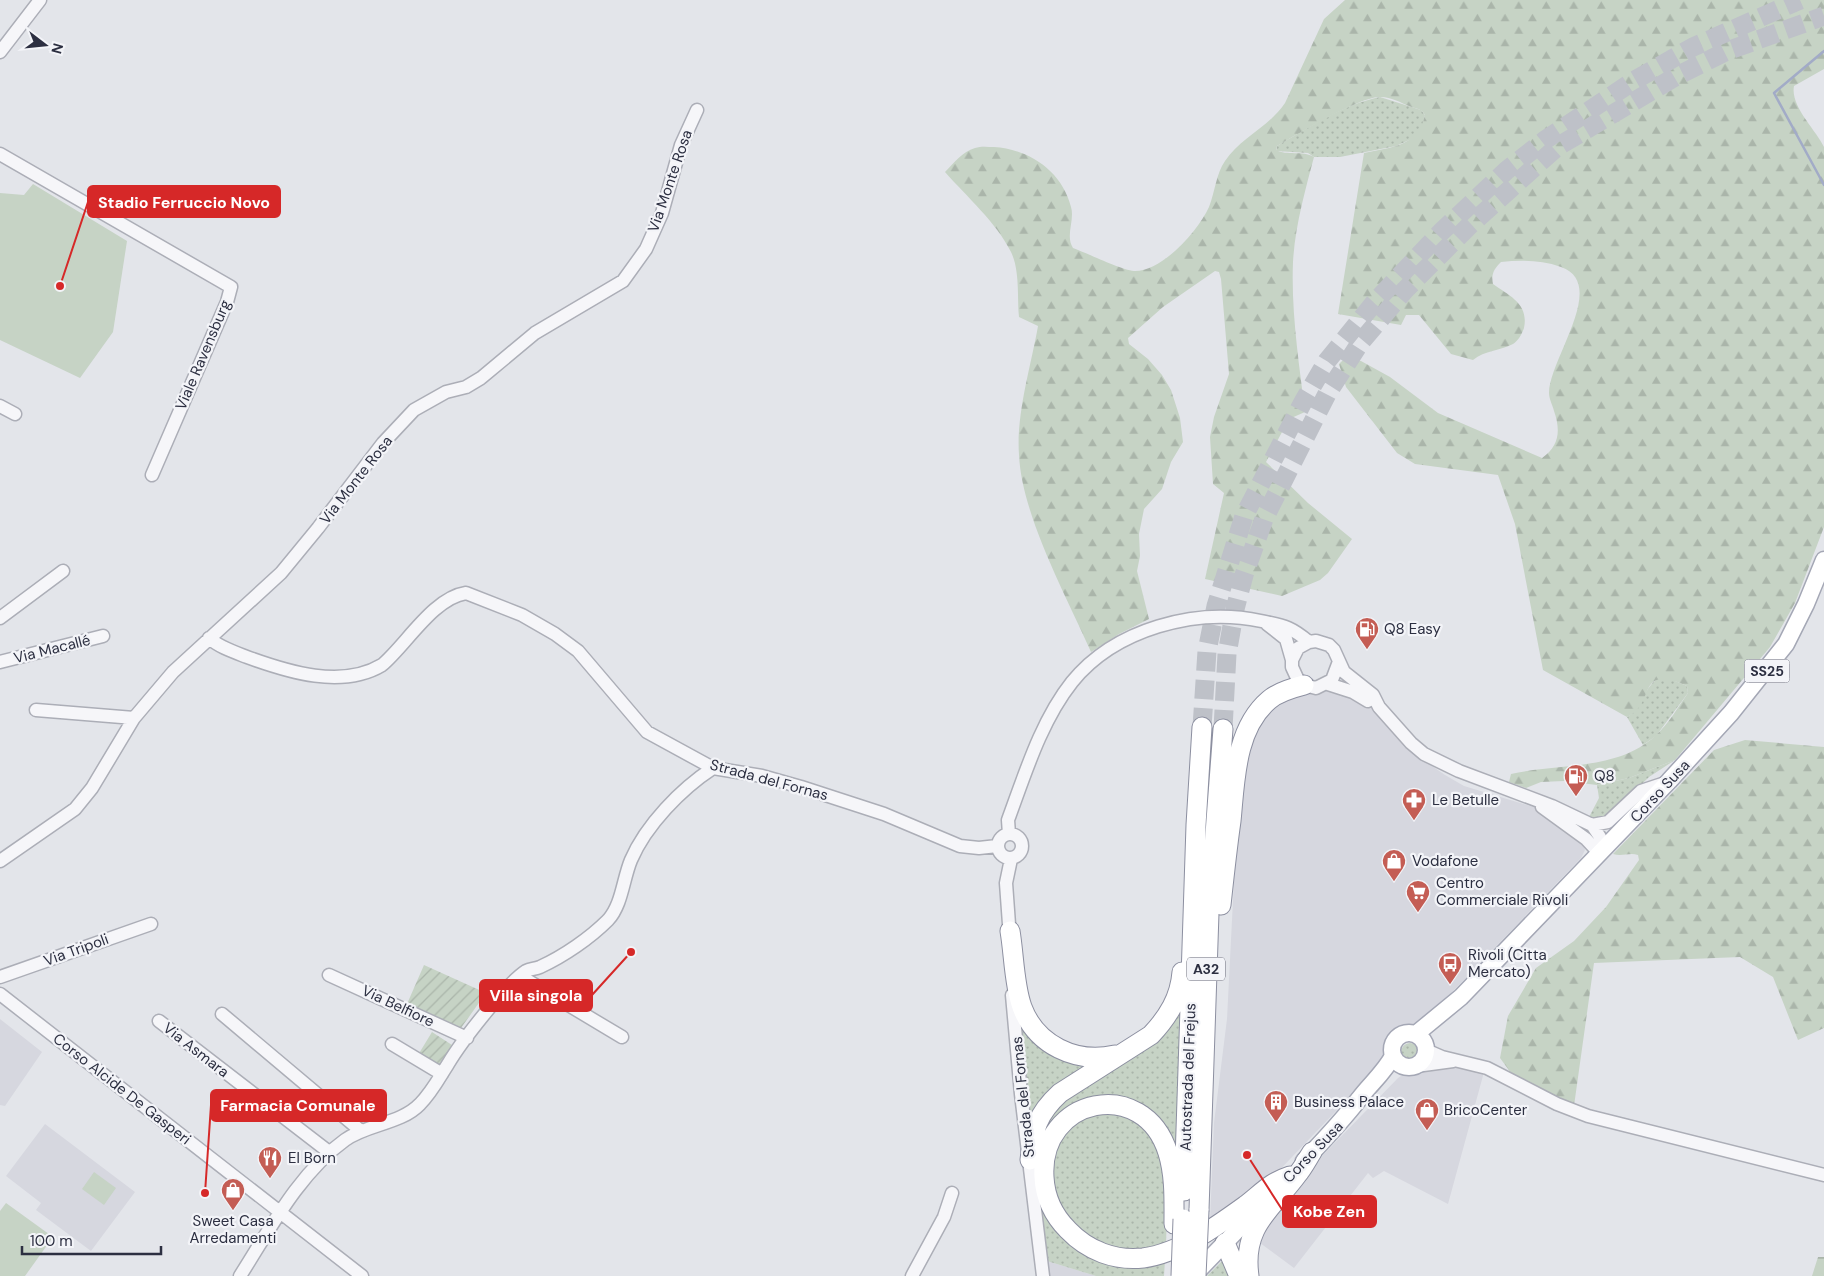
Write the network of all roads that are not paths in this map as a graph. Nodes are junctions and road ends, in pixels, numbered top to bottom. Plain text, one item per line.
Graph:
1 (40, 0) edge
2 (0, 52) edge
3 (697, 110) dead end
4 (0, 154) edge
5 (0, 406) edge
6 (15, 414) dead end
7 (152, 475) dead end
8 (1824, 560) edge
9 (62, 571) dead end
10 (0, 618) edge
11 (1265, 622) junction
12 (103, 636) dead end
13 (209, 638) junction
14 (1309, 642) junction
15 (1292, 660) junction
16 (0, 662) edge
17 (1338, 664) junction
18 (1328, 684) junction
19 (1304, 685) junction
20 (1379, 707) junction
21 (36, 710) dead end
22 (134, 718) junction
23 (1202, 727) tunnel mouth
24 (1223, 730) tunnel mouth
25 (713, 768) junction
26 (1669, 781) junction
27 (1537, 802) junction
28 (1196, 825) junction
29 (1592, 826) junction
30 (1009, 834) junction
31 (997, 846) junction
32 (1600, 854) junction
33 (1011, 859) junction
34 (0, 861) edge
35 (151, 924) dead end
36 (1010, 931) junction
37 (329, 974) dead end
38 (520, 976) junction
39 (0, 977) edge
40 (0, 994) edge
41 (222, 1014) dead end
42 (1205, 1015) junction
43 (159, 1021) dead end
44 (622, 1037) dead end
45 (467, 1038) junction
46 (1422, 1042) junction
47 (392, 1044) dead end
48 (1123, 1053) junction
49 (1455, 1061) junction
50 (1405, 1063) junction
51 (442, 1074) junction
52 (361, 1131) junction
53 (329, 1152) junction
54 (1312, 1152) junction
55 (1030, 1160) junction
56 (1824, 1175) edge
57 (1290, 1176) junction
58 (952, 1194) dead end
59 (280, 1213) junction
60 (1185, 1218) junction
61 (1225, 1243) junction
62 (240, 1276) edge
63 (362, 1276) edge
64 (912, 1276) edge
65 (1044, 1276) edge
66 (1173, 1276) edge
67 (1181, 1276) edge
68 (1194, 1276) edge
69 (1239, 1276) edge
70 (1249, 1276) edge

1 - 2 street
3 - 13 street, Via Monte Rosa
4 - 7 street, Viale Ravensburg
5 - 6 street
8 - 26 main road, Corso Susa / SS25
9 - 10 street
11 - 14 street
11 - 15 street
11 - 30 street
12 - 16 street, Via Macallé
13 - 22 street, Via Monte Rosa
13 - 25 street, Strada del Fornas
14 - 15 street
14 - 17 street
15 - 19 street
17 - 18 street
17 - 20 street
18 - 19 street
18 - 20 street
19 - 42 highway
20 - 27 street
21 - 22 street
22 - 34 street, Via Monte Rosa
23 - 28 highway, Autostrada del Frejus / A32
24 - 42 highway, Autostrada del Frejus / A32
25 - 31 street, Strada del Fornas
25 - 38 street
26 - 29 street
26 - 32 main road, Corso Susa / SS25
27 - 29 street
27 - 32 street
28 - 48 highway
28 - 60 highway, Autostrada del Frejus / A32
29 - 32 street
30 - 31 street
30 - 33 street
31 - 33 street
32 - 46 main road, Corso Susa / SS25
33 - 36 street, Strada del Fornas
35 - 39 street, Via Tripoli
36 - 48 highway
36 - 55 street, Strada del Fornas
37 - 45 street, Via Belfiore
38 - 44 street
38 - 45 street
40 - 59 street, Corso Alcide De Gasperi
41 - 52 street
42 - 60 highway, Autostrada del Frejus / A32
43 - 53 street, Via Asmara
45 - 51 street
46 - 49 street
46 - 50 main road, SS25
46 - 50 main road, SS25
47 - 51 street
48 - 55 highway
49 - 50 street
49 - 56 street
50 - 54 main road, Corso Susa / SS25
51 - 52 street
52 - 53 street
53 - 59 street
54 - 57 main road, Corso Susa / SS25
54 - 70 highway
55 - 65 street, Strada del Fornas
57 - 60 highway
57 - 61 main road, Corso Susa / SS25
58 - 64 street
59 - 62 street
59 - 63 street, Corso Alcide De Gasperi
60 - 66 highway
60 - 67 highway, Autostrada del Frejus / A32, bridge
60 - 68 highway, Autostrada del Frejus / A32, bridge
61 - 68 main road, Corso Susa / SS25
61 - 69 highway

